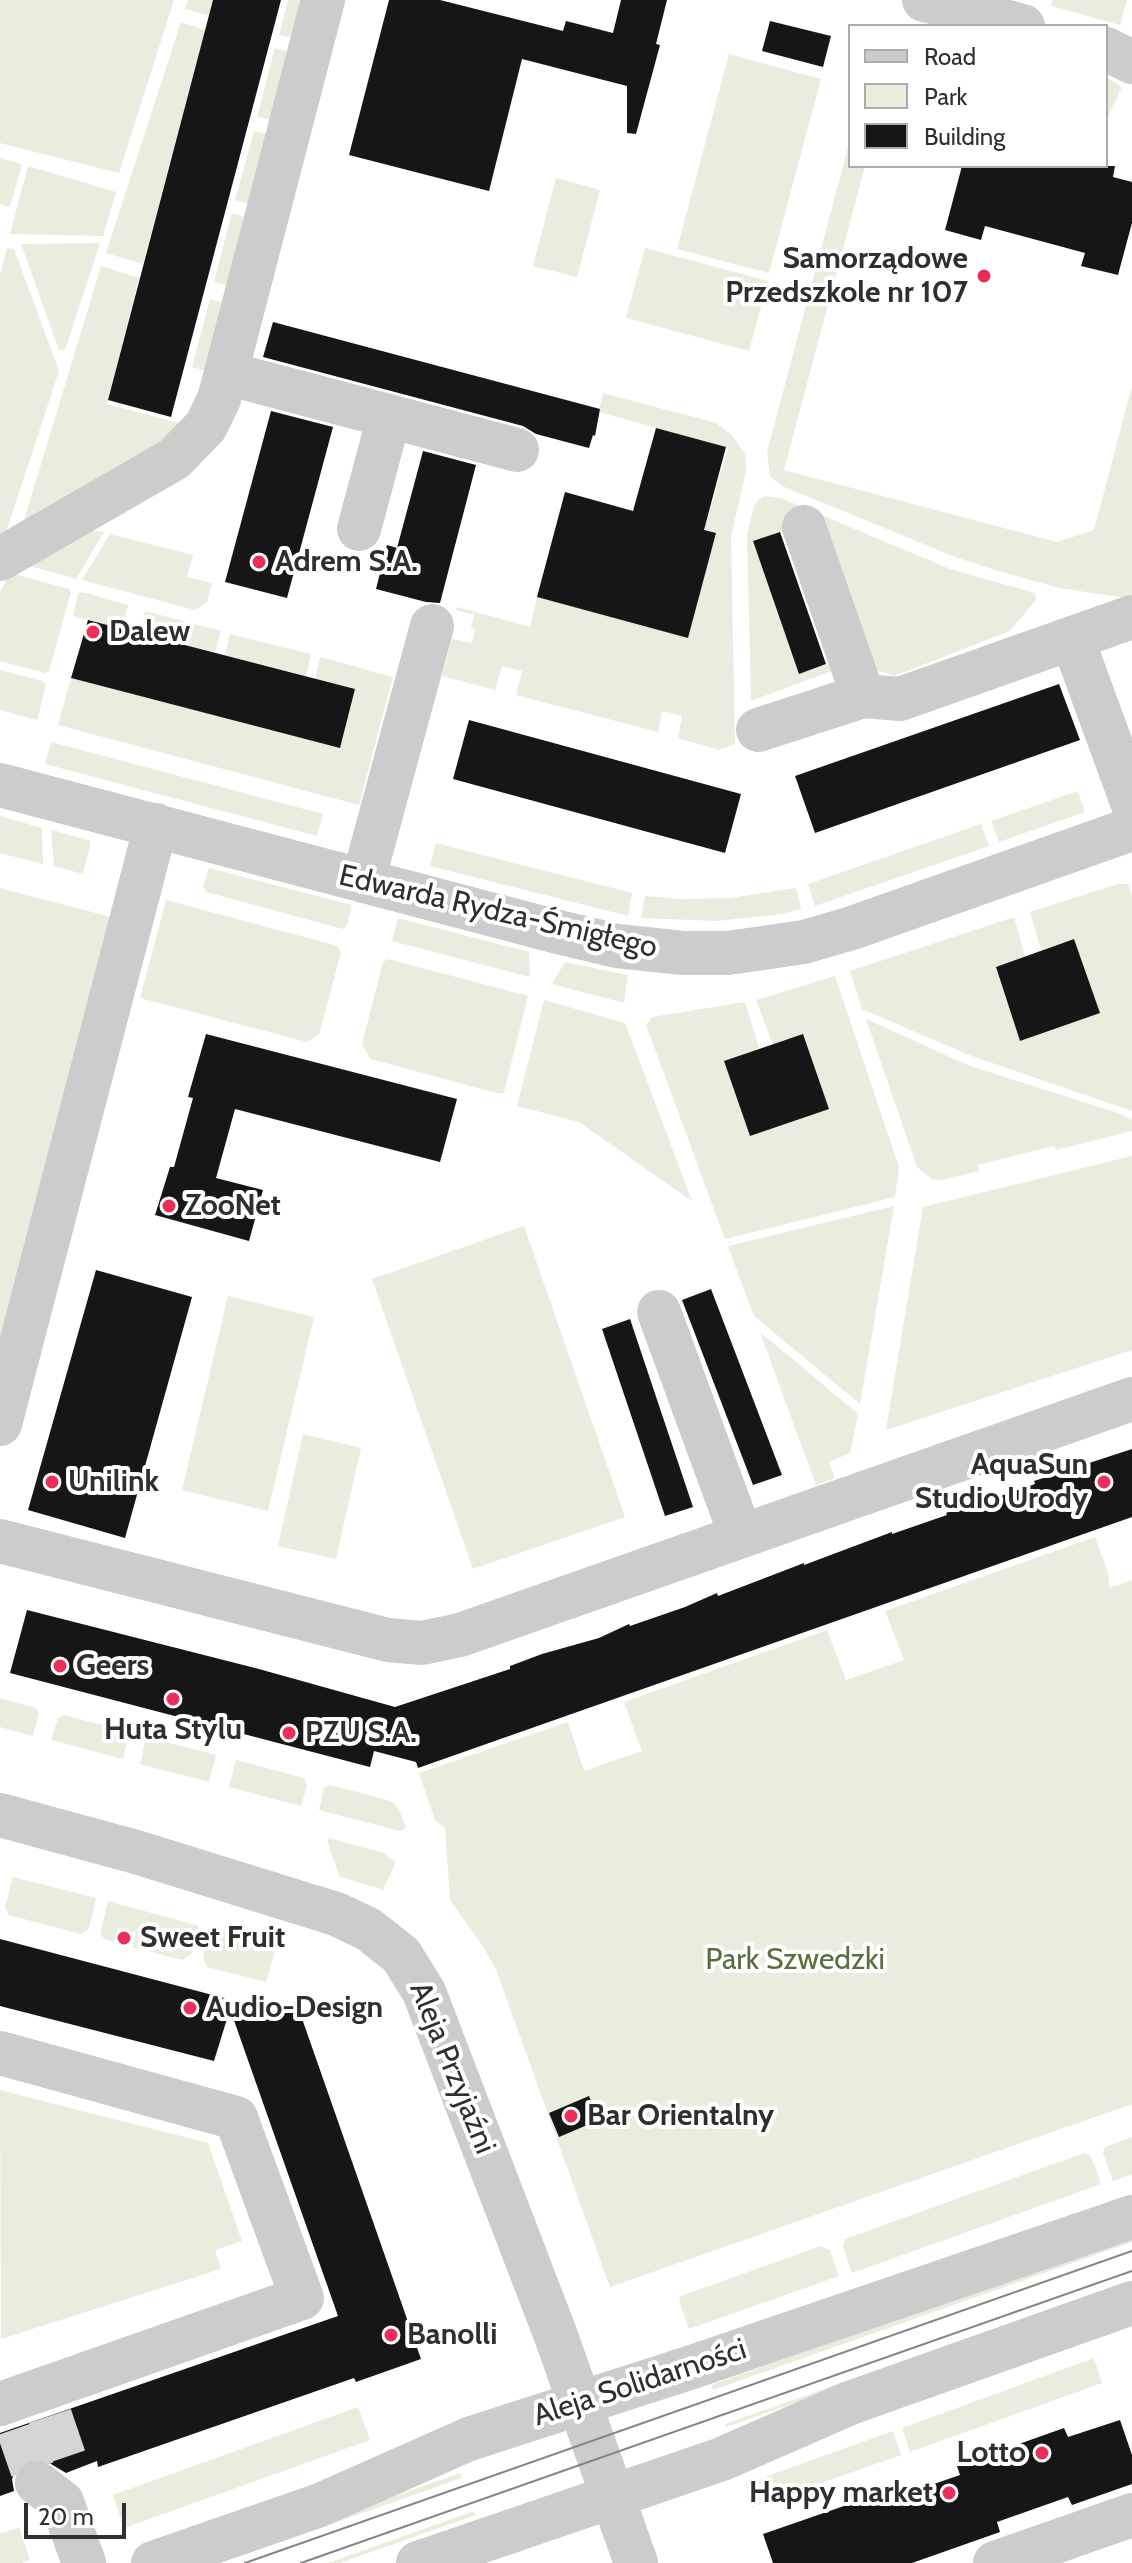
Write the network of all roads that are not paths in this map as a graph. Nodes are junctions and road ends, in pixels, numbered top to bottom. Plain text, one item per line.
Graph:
1 (323, 0) edge
2 (924, 0) edge
3 (1010, 24) edge
4 (1108, 50) edge
5 (1132, 62) edge
6 (226, 373) junction
7 (389, 417) junction
8 (517, 450) dead end
9 (804, 527) dead end
10 (359, 529) dead end
11 (0, 559) edge
12 (1132, 617) edge
13 (432, 626) dead end
14 (1072, 638) junction
15 (863, 696) junction
16 (758, 730) dead end
17 (0, 785) edge
18 (1132, 802) edge
19 (156, 825) junction
20 (1132, 829) edge
21 (363, 881) junction
22 (659, 1312) dead end
23 (1132, 1399) edge
24 (0, 1424) edge
25 (741, 1536) junction
26 (0, 1541) edge
27 (0, 1815) edge
28 (0, 2053) edge
29 (1132, 2217) edge
30 (1132, 2303) edge
31 (580, 2404) junction
32 (24, 2408) edge
33 (56, 2486) tunnel mouth
34 (612, 2496) junction
35 (1132, 2515) edge
36 (84, 2563) edge
37 (153, 2563) edge
38 (418, 2563) edge
39 (636, 2563) edge
40 (995, 2563) edge

1 - 6 street
2 - 3 street
4 - 5 street
6 - 7 street
6 - 11 street
7 - 8 street
7 - 10 street
9 - 15 street
12 - 14 street
13 - 21 street
14 - 15 street
14 - 18 street
15 - 16 street
17 - 19 street, Edwarda Rydza-Śmigłego
19 - 21 street, Edwarda Rydza-Śmigłego
19 - 24 street
20 - 21 street, Edwarda Rydza-Śmigłego
22 - 25 street
23 - 25 street
25 - 26 street
27 - 31 street, Aleja Przyjaźni
28 - 32 street
29 - 31 street, Aleja Solidarności
30 - 34 street
31 - 34 street, Aleja Przyjaźni
31 - 37 street, Aleja Solidarności
33 - 36 street
34 - 38 street
34 - 39 street, Aleja Przyjaźni
35 - 40 street

